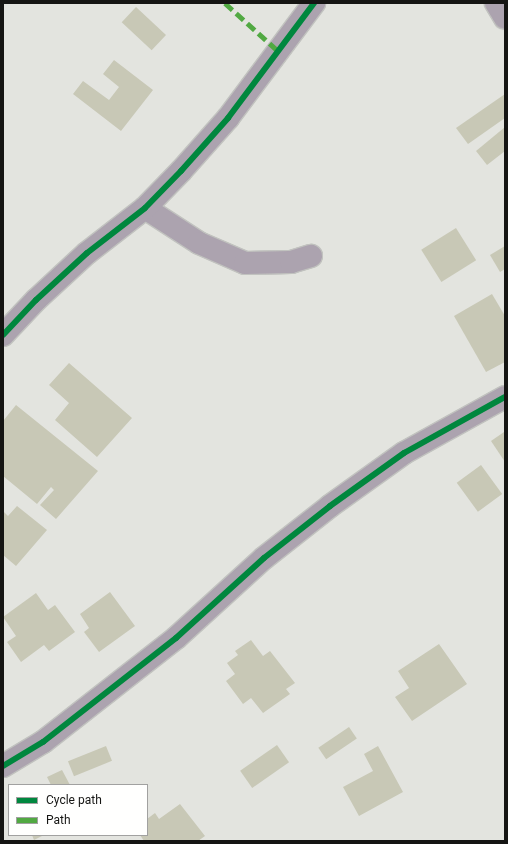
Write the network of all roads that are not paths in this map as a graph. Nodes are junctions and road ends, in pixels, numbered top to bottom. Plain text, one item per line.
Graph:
1 (314, 3) edge
2 (496, 3) edge
3 (505, 18) edge
4 (145, 208) junction
5 (311, 256) dead end
6 (3, 335) edge
7 (505, 397) edge
8 (3, 766) edge

1 - 4 street
2 - 3 street
4 - 5 street
4 - 6 street
7 - 8 street

